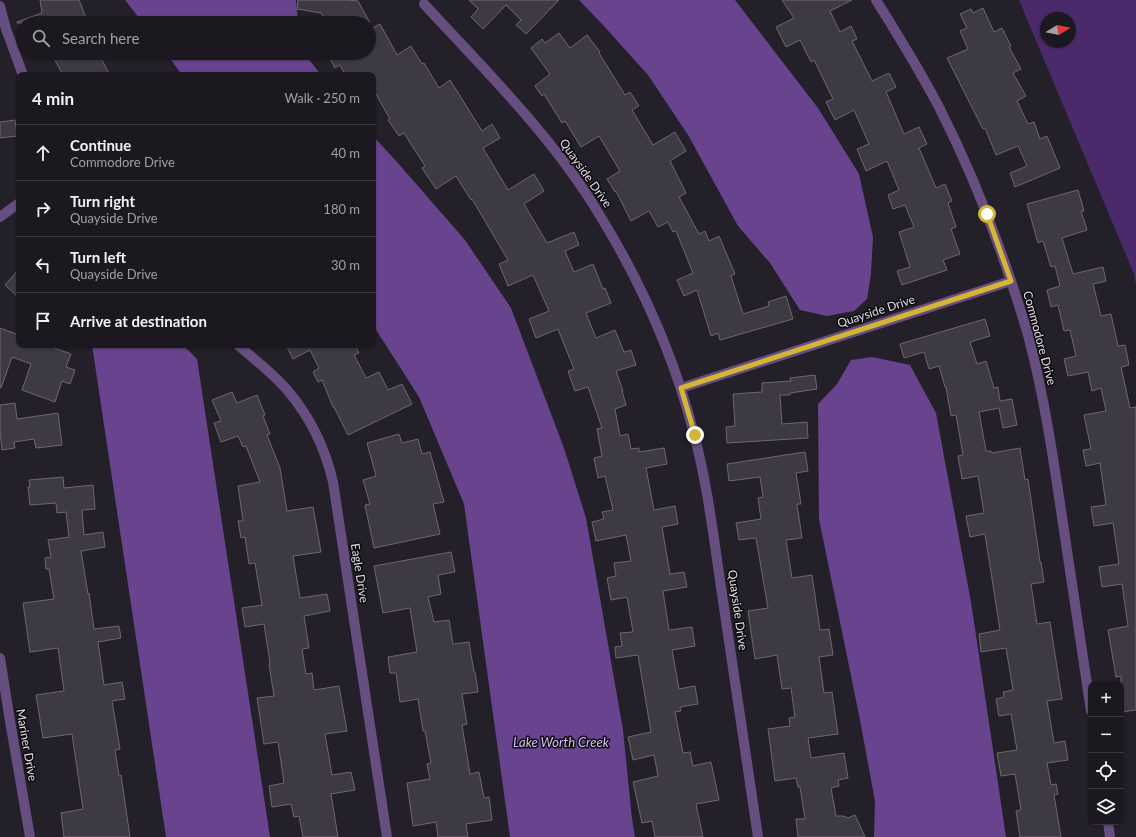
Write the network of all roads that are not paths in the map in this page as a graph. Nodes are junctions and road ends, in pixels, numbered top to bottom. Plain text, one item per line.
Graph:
1 (876, 0) edge
2 (424, 4) dead end
3 (0, 6) edge
4 (16, 56) edge
5 (17, 60) edge
6 (22, 72) edge
7 (16, 205) edge
8 (0, 217) edge
9 (1011, 281) junction
10 (241, 348) edge
11 (681, 388) junction
12 (0, 658) edge
13 (1088, 691) edge
14 (1108, 825) edge
15 (30, 837) edge
16 (387, 837) edge
17 (758, 837) edge
18 (1110, 837) edge

1 - 9 street, Commodore Drive
2 - 11 street, Quayside Drive
3 - 4 street
5 - 6 street
7 - 8 street
9 - 11 street, Quayside Drive
9 - 13 street, Commodore Drive
10 - 16 street, Eagle Drive
11 - 17 street, Quayside Drive
12 - 15 street, Mariner Drive
14 - 18 street

